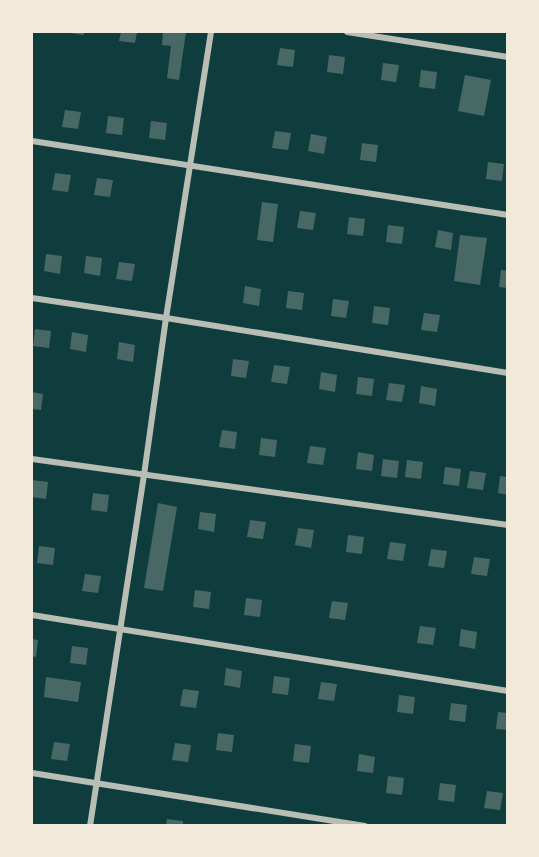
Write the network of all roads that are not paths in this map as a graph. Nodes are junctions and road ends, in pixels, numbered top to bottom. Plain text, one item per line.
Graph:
1 (211, 32) edge
2 (347, 32) edge
3 (507, 57) edge
4 (32, 141) edge
5 (191, 165) junction
6 (507, 215) edge
7 (32, 298) edge
8 (166, 318) junction
9 (507, 373) edge
10 (32, 459) edge
11 (144, 475) junction
12 (507, 525) edge
13 (32, 615) edge
14 (121, 629) junction
15 (507, 691) edge
16 (32, 773) edge
17 (97, 783) junction
18 (90, 825) edge
19 (365, 825) edge

1 - 5 street
2 - 3 street
4 - 5 street
5 - 6 street
5 - 8 street
7 - 8 street
8 - 9 street
8 - 11 street
10 - 11 street
11 - 12 street
11 - 14 street
13 - 14 street
14 - 15 street
14 - 17 street
16 - 17 street
17 - 18 street
17 - 19 street

